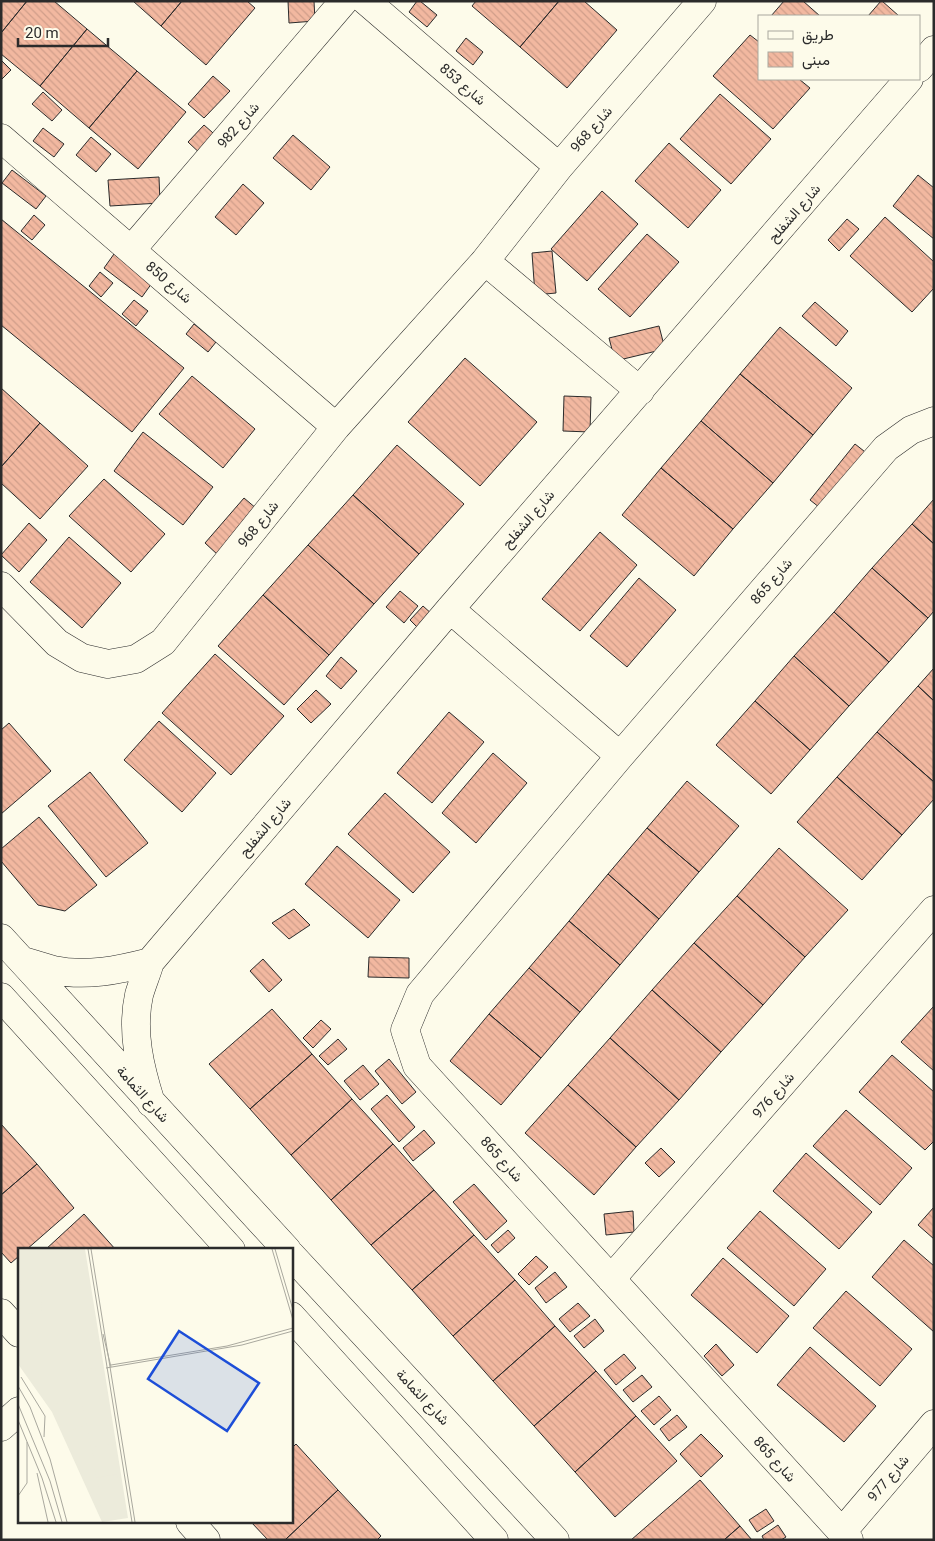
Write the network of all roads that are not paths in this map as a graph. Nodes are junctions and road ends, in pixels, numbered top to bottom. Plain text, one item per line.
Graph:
1 (344, 1) edge
2 (366, 1) edge
3 (702, 1) edge
4 (934, 50) edge
5 (920, 67) edge
6 (908, 80) edge
7 (1, 138) edge
8 (560, 167) junction
9 (132, 249) junction
10 (485, 261) junction
11 (640, 391) junction
12 (934, 421) edge
13 (336, 427) junction
14 (1, 586) edge
15 (450, 609) junction
16 (620, 756) junction
17 (934, 910) edge
18 (1, 938) edge
19 (23, 961) junction
20 (150, 962) junction
21 (1, 997) edge
22 (151, 1104) junction
23 (229, 1248) edge
24 (285, 1248) edge
25 (292, 1256) edge
26 (611, 1279) junction
27 (1, 1313) edge
28 (292, 1317) edge
29 (18, 1332) edge
30 (18, 1412) edge
31 (934, 1424) edge
32 (1, 1427) edge
33 (192, 1524) edge
34 (845, 1536) edge
35 (206, 1540) edge
36 (494, 1540) edge
37 (555, 1540) edge

1 - 9 street, شارع 982
2 - 8 street, شارع 853
3 - 8 street, شارع 968
4 - 5 street
6 - 11 street, شارع الشفلح
7 - 9 street, شارع 850
8 - 10 street, شارع 968
9 - 13 street, شارع 850
10 - 11 street
10 - 13 street, شارع 968
11 - 15 street, شارع الشفلح
12 - 16 street, شارع 865
13 - 14 street, شارع 968
15 - 16 street
15 - 20 street, شارع الشفلح
16 - 26 street, شارع 865
17 - 26 street, شارع 976
18 - 19 street, شارع الثمامة
19 - 20 street
19 - 22 street, شارع الثمامة
20 - 22 street, شارع الشفلح
21 - 23 street
22 - 24 street, شارع الثمامة
25 - 37 street, شارع الثمامة
26 - 34 street, شارع 865
27 - 29 street
28 - 36 street
30 - 32 street
31 - 34 street, شارع 977
33 - 35 street

